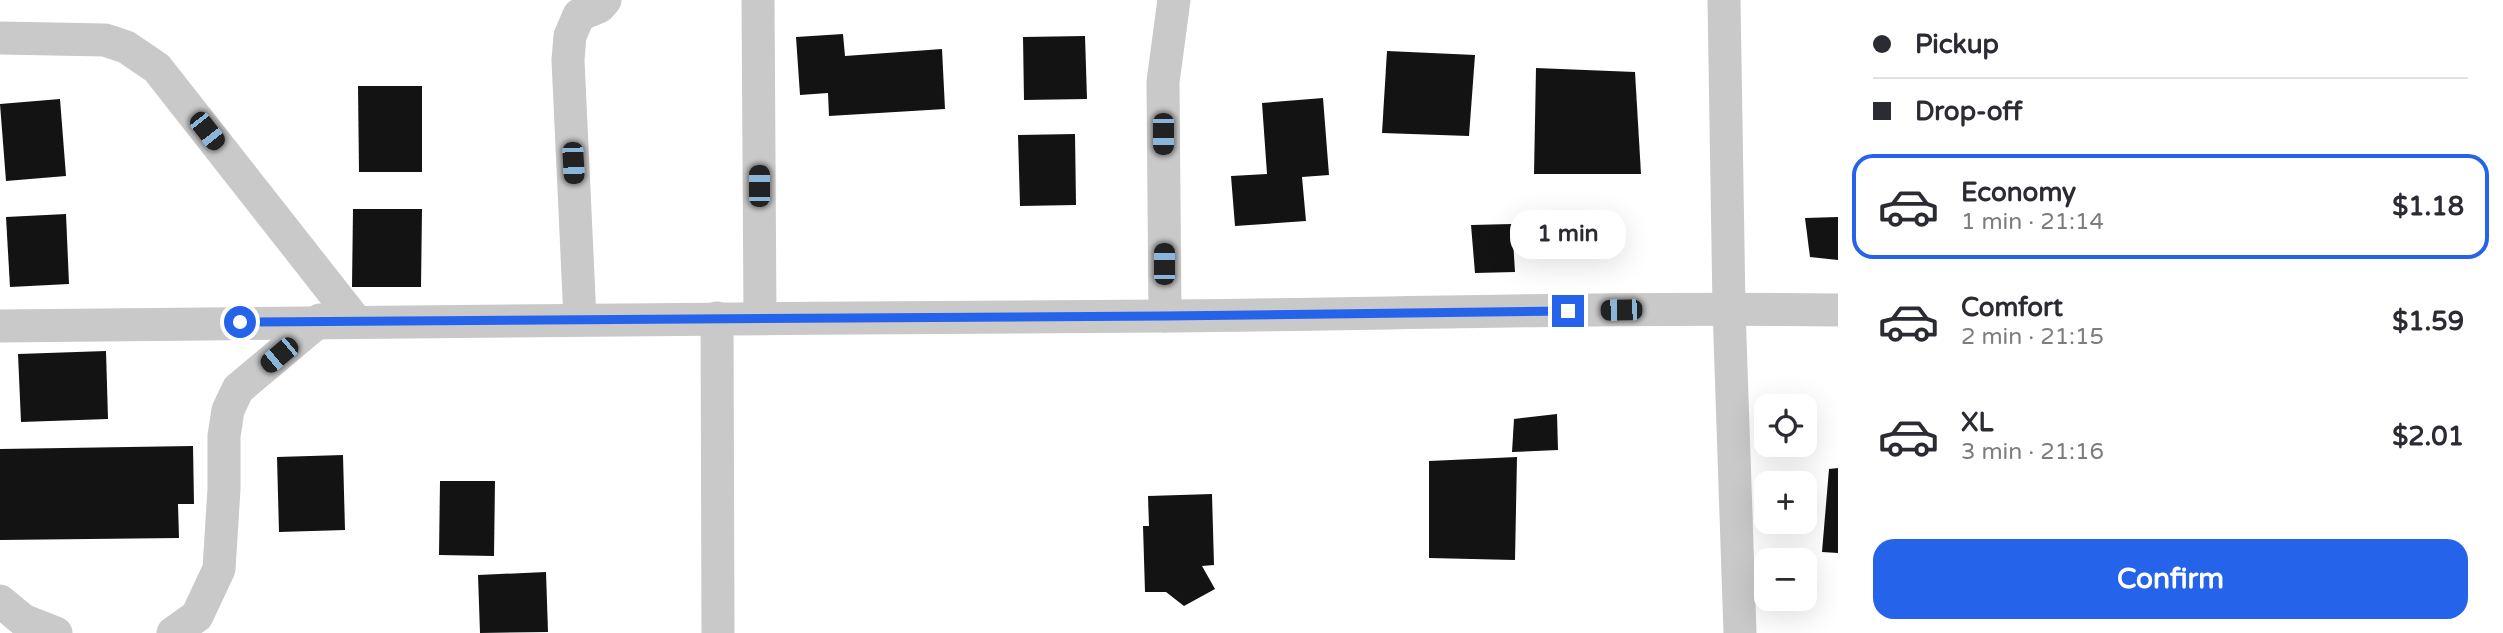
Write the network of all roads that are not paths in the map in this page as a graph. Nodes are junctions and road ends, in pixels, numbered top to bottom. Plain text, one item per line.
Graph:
1 (605, 0) edge
2 (758, 0) edge
3 (1174, 0) edge
4 (1724, 0) edge
5 (0, 38) edge
6 (1729, 309) junction
7 (1838, 310) edge
8 (1165, 316) junction
9 (717, 318) junction
10 (760, 318) junction
11 (580, 319) junction
12 (320, 320) junction
13 (355, 320) junction
14 (0, 326) edge
15 (0, 601) edge
16 (56, 633) edge
17 (173, 633) edge
18 (718, 633) edge
19 (1740, 633) edge

1 - 11 street
2 - 10 street
3 - 8 street
4 - 6 street
5 - 13 street
6 - 7 street
6 - 8 street
6 - 19 street
8 - 10 street
9 - 10 street
9 - 11 street
9 - 18 street
11 - 13 street
12 - 13 street
12 - 14 street
12 - 17 street
15 - 16 street

